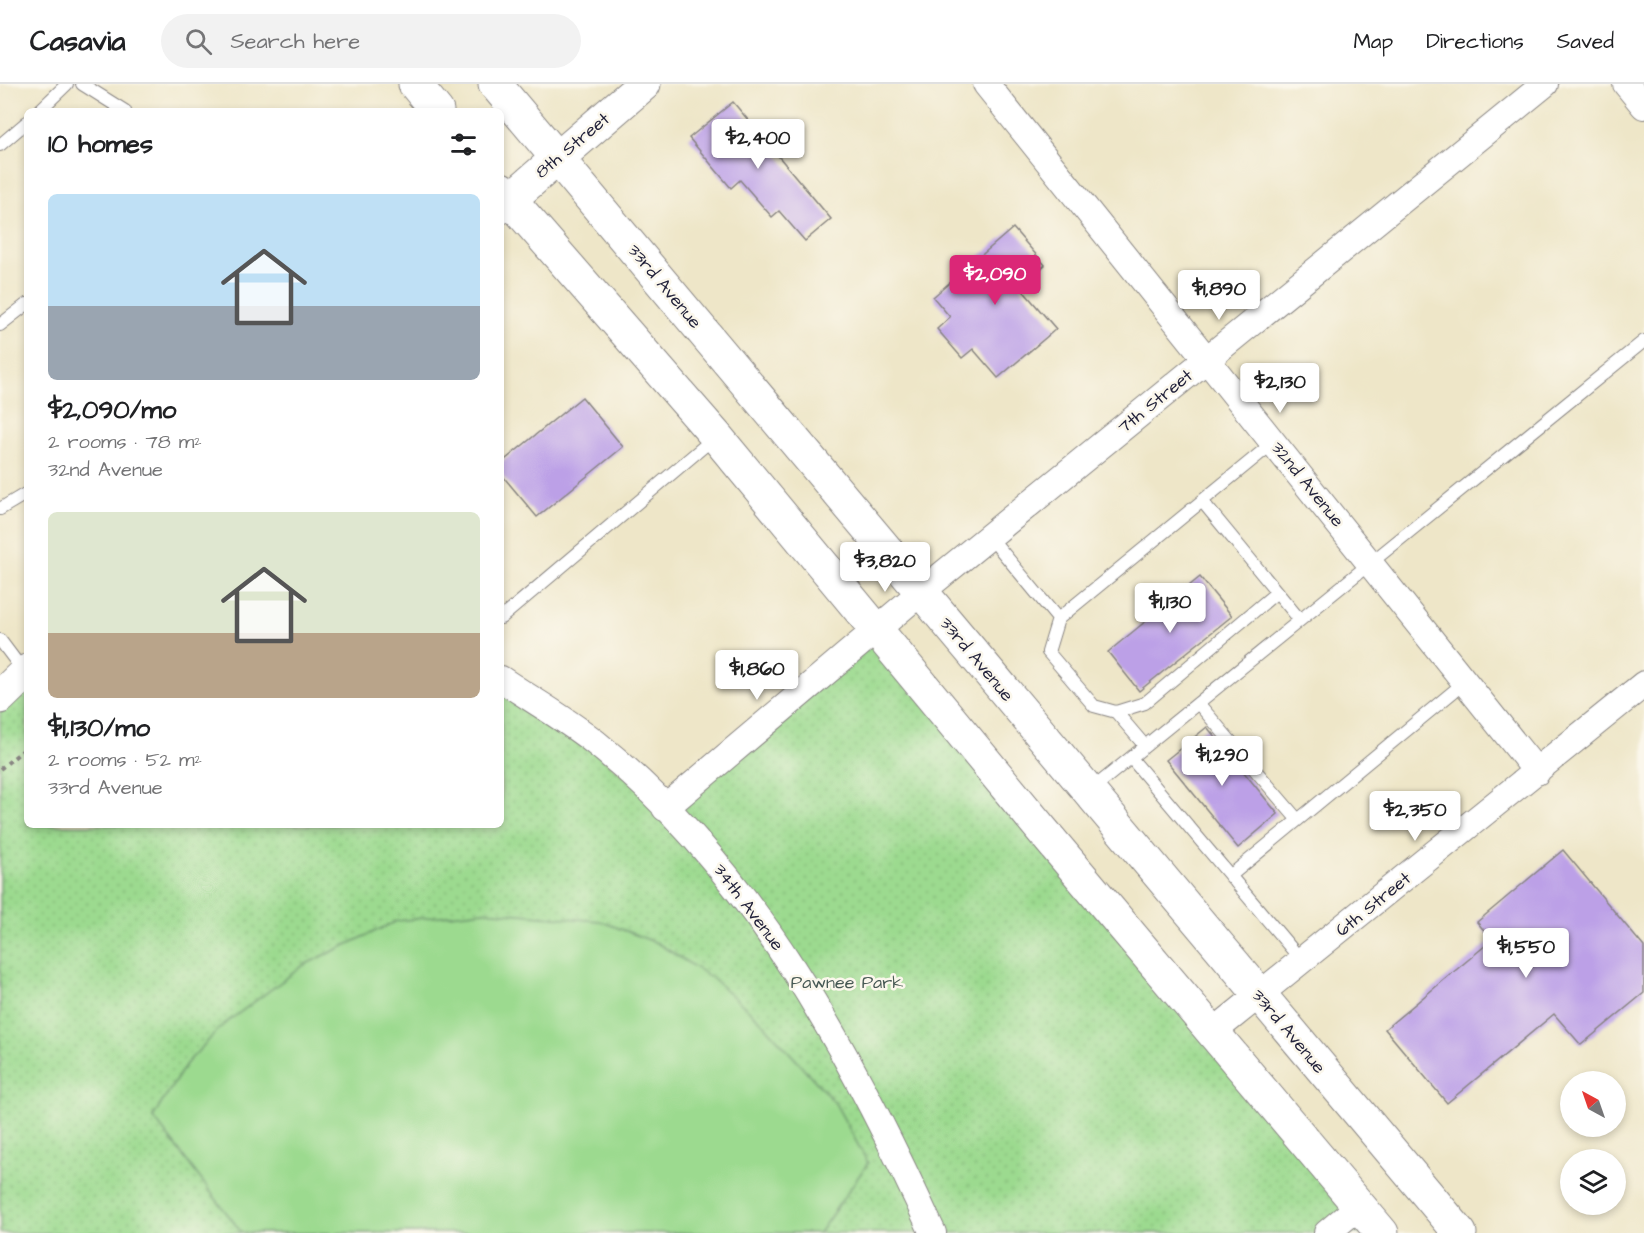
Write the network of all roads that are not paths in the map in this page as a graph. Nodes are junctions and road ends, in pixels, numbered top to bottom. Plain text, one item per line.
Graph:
1 (67, 84) edge
2 (82, 84) edge
3 (415, 84) edge
4 (495, 84) edge
5 (644, 84) edge
6 (986, 84) edge
7 (1545, 84) edge
8 (1626, 84) edge
9 (1644, 106) edge
10 (42, 108) edge
11 (120, 108) edge
12 (435, 108) edge
13 (24, 125) edge
14 (0, 146) edge
15 (558, 157) junction
16 (504, 198) edge
17 (24, 306) edge
18 (0, 325) edge
19 (1644, 341) edge
20 (1207, 358) junction
21 (716, 436) junction
22 (1275, 442) junction
23 (24, 495) edge
24 (1202, 501) junction
25 (0, 509) edge
26 (990, 537) junction
27 (1371, 562) junction
28 (921, 592) junction
29 (1277, 592) junction
30 (504, 615) edge
31 (1058, 619) junction
32 (1300, 620) junction
33 (877, 628) junction
34 (0, 640) edge
35 (24, 670) edge
36 (24, 674) edge
37 (504, 682) edge
38 (1465, 682) junction
39 (1644, 684) edge
40 (0, 697) edge
41 (1198, 703) junction
42 (1116, 712) junction
43 (1145, 746) junction
44 (1131, 758) junction
45 (1537, 772) junction
46 (1090, 791) junction
47 (665, 808) junction
48 (1297, 819) junction
49 (1230, 876) junction
50 (1302, 961) junction
51 (1258, 995) junction
52 (1213, 1032) junction
53 (1359, 1206) junction
54 (933, 1233) edge
55 (1327, 1233) edge
56 (1382, 1233) edge
57 (1460, 1233) edge

1 - 10 lane
2 - 11 lane
3 - 12 main road
4 - 15 main road, 33rd Avenue
5 - 15 main road, 8th Street
6 - 20 street, 32nd Avenue
7 - 20 street, 7th Street
8 - 9 street
13 - 14 lane
15 - 16 main road, 8th Street
15 - 28 main road, 33rd Avenue
16 - 21 main road
17 - 18 lane
19 - 27 lane
20 - 22 street, 32nd Avenue
20 - 26 street, 7th Street
21 - 30 lane
21 - 33 main road
22 - 24 lane
22 - 27 street, 32nd Avenue
23 - 25 lane
24 - 29 lane
24 - 31 lane
26 - 28 street, 7th Street
26 - 31 lane
27 - 32 lane
27 - 38 street, 32nd Avenue
28 - 33 street, 7th Street
28 - 46 main road, 33rd Avenue
29 - 32 lane
29 - 42 lane
31 - 42 lane
32 - 41 lane
33 - 47 street, 7th Street
33 - 52 main road
34 - 35 lane
36 - 40 main road
37 - 47 street, 34th Avenue
38 - 45 street, 32nd Avenue
38 - 48 lane
39 - 45 street, 6th Street
41 - 43 lane
41 - 48 lane
42 - 43 lane
43 - 44 lane
44 - 46 lane
44 - 49 lane
45 - 50 street, 6th Street
46 - 51 main road, 33rd Avenue
47 - 54 street, 34th Avenue
48 - 49 lane
49 - 50 lane
50 - 51 street, 6th Street
51 - 52 street, 6th Street
51 - 57 main road, 33rd Avenue
52 - 53 main road
53 - 55 street
53 - 56 main road

